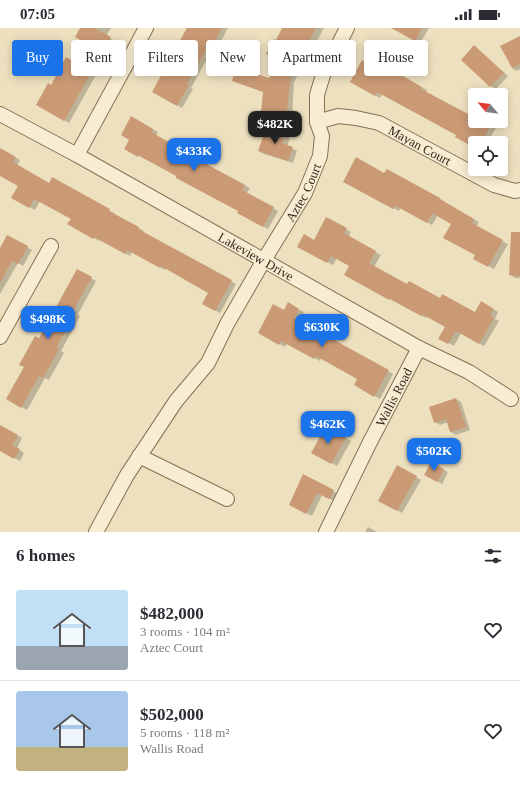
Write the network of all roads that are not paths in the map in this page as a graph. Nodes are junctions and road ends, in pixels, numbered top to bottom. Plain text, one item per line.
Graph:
1 (146, 28) edge
2 (347, 28) edge
3 (0, 114) edge
4 (317, 122) junction
5 (77, 155) junction
6 (520, 190) edge
7 (51, 246) dead end
8 (264, 260) junction
9 (0, 336) edge
10 (419, 348) junction
11 (511, 399) dead end
12 (139, 456) junction
13 (227, 499) dead end
14 (96, 532) edge
15 (326, 532) edge

1 - 5 street
2 - 4 street, Aztec Court
3 - 5 street, Lakeview Drive
4 - 6 street, Mayan Court
4 - 8 street, Aztec Court
5 - 8 street, Lakeview Drive
7 - 9 street
8 - 10 street, Lakeview Drive
8 - 12 street, Aztec Court
10 - 11 street, Lakeview Drive
10 - 15 street, Wallis Road
12 - 13 street
12 - 14 street, Aztec Court

